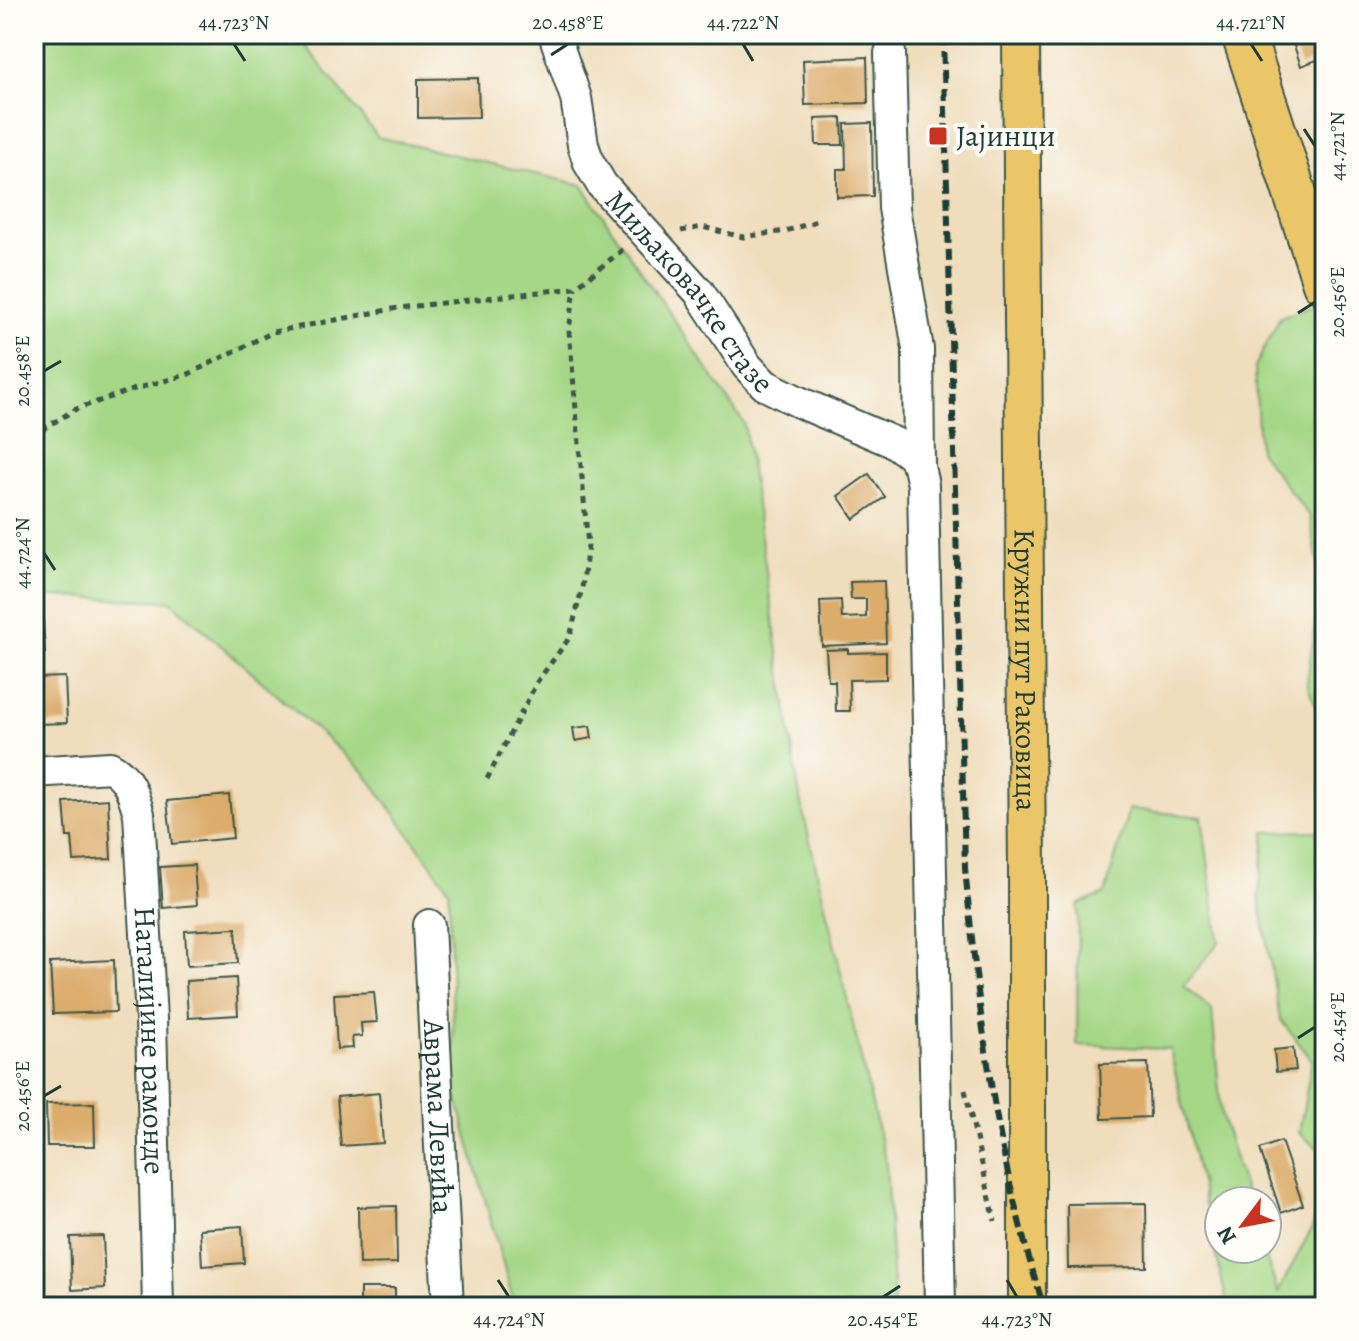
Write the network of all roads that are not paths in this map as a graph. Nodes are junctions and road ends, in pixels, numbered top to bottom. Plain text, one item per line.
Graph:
1 (554, 34) edge
2 (1243, 34) edge
3 (1020, 41) edge
4 (890, 53) dead end
5 (1324, 283) edge
6 (919, 467) junction
7 (34, 772) edge
8 (429, 925) dead end
9 (158, 1307) edge
10 (448, 1307) edge
11 (940, 1307) edge
12 (1027, 1307) edge

1 - 6 street, Миљаковачке стазе
2 - 5 highway
3 - 12 main road, Кружни пут Раковица
4 - 6 street
6 - 11 street
7 - 9 street, Наталијине рамонде
8 - 10 street, Аврама Левића

